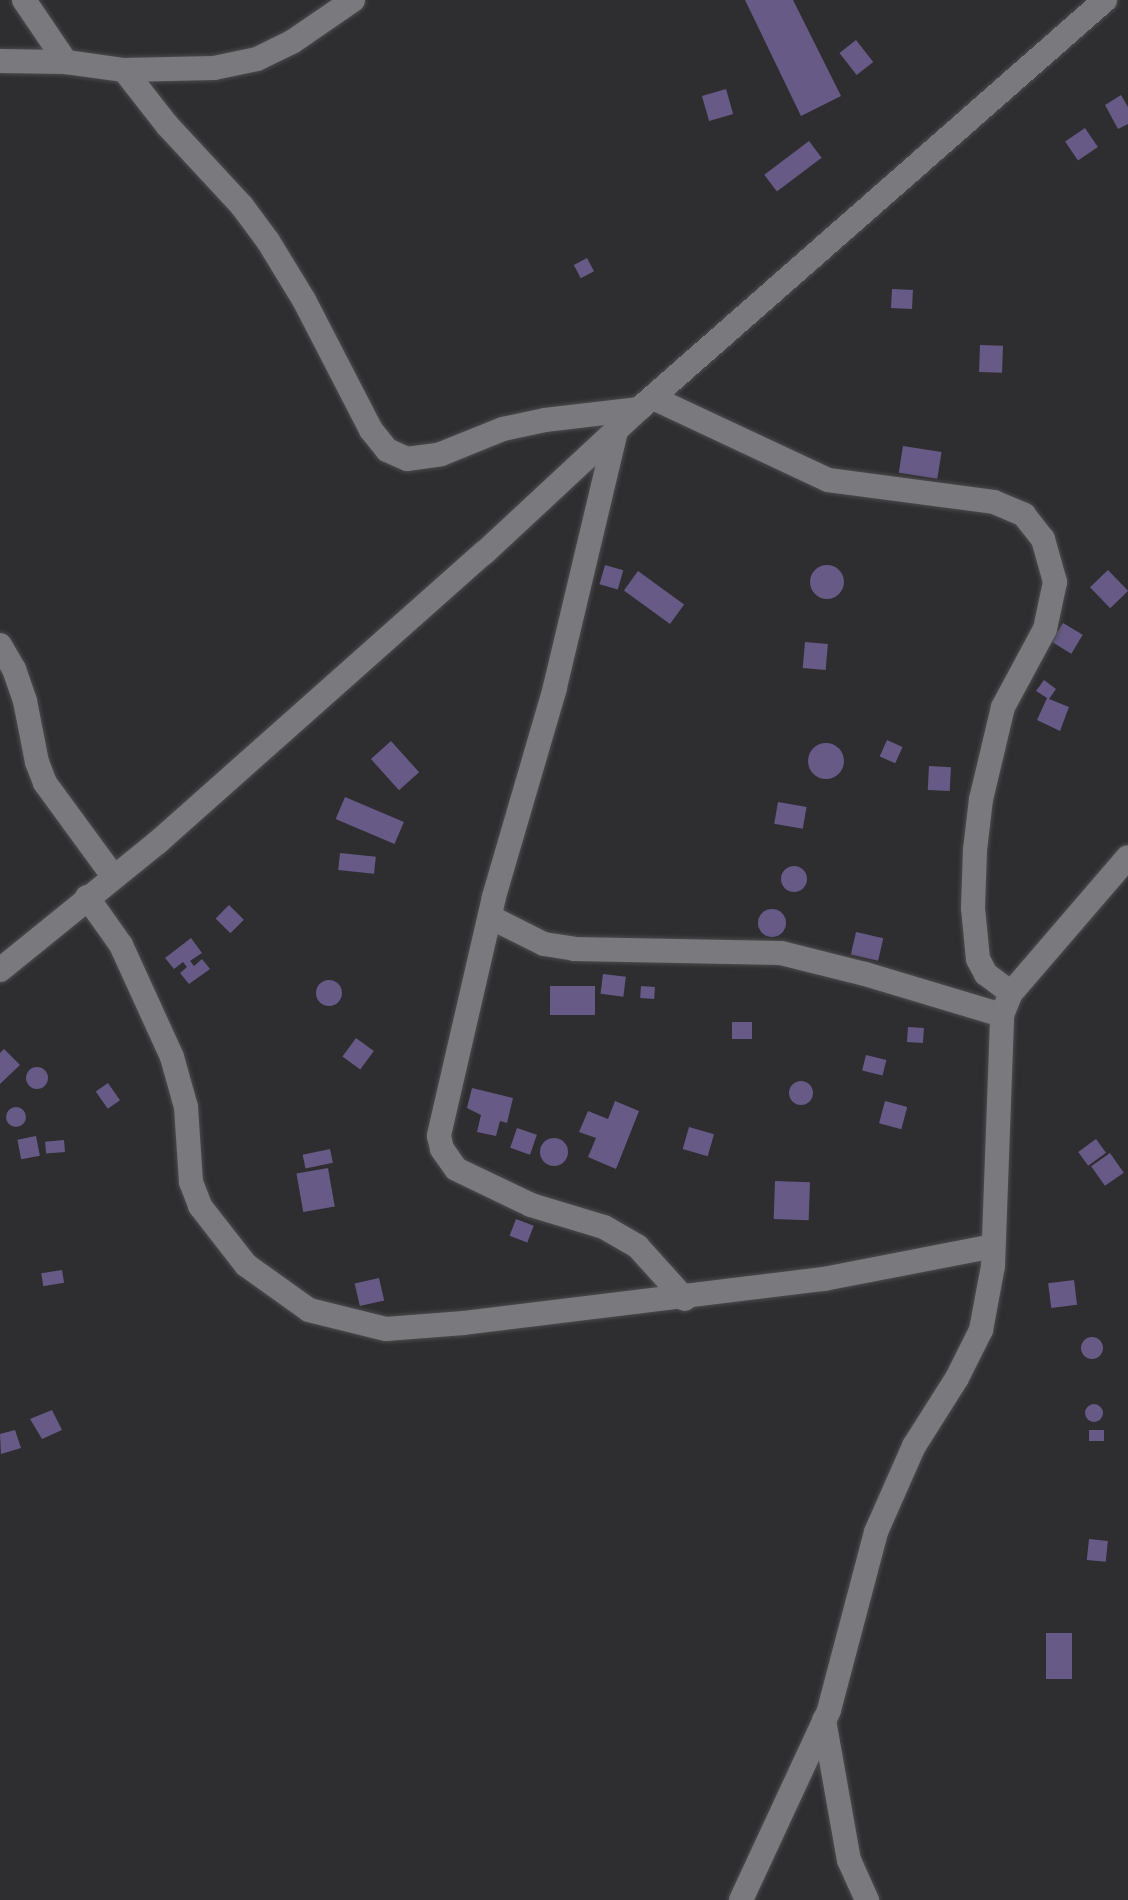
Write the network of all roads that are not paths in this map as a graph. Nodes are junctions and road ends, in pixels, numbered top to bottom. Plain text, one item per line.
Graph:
1 (24, 0) edge
2 (353, 0) edge
3 (1105, 0) edge
4 (0, 61) edge
5 (66, 62) junction
6 (124, 70) junction
7 (646, 404) junction
8 (616, 431) junction
9 (0, 645) edge
10 (1128, 857) edge
11 (113, 876) junction
12 (87, 897) junction
13 (490, 917) junction
14 (0, 970) edge
15 (1006, 1004) junction
16 (993, 1246) junction
17 (685, 1299) junction
18 (824, 1720) junction
19 (741, 1900) edge
20 (867, 1900) edge

1 - 5 street
2 - 6 street
3 - 7 street
4 - 5 street
5 - 6 street
6 - 7 street
7 - 8 street
7 - 15 street
8 - 11 street
8 - 13 street
9 - 11 street
10 - 15 street
11 - 12 street
12 - 14 street
12 - 17 street
13 - 15 street
13 - 17 street
15 - 16 street
16 - 17 street
16 - 18 street
18 - 19 street
18 - 20 street

